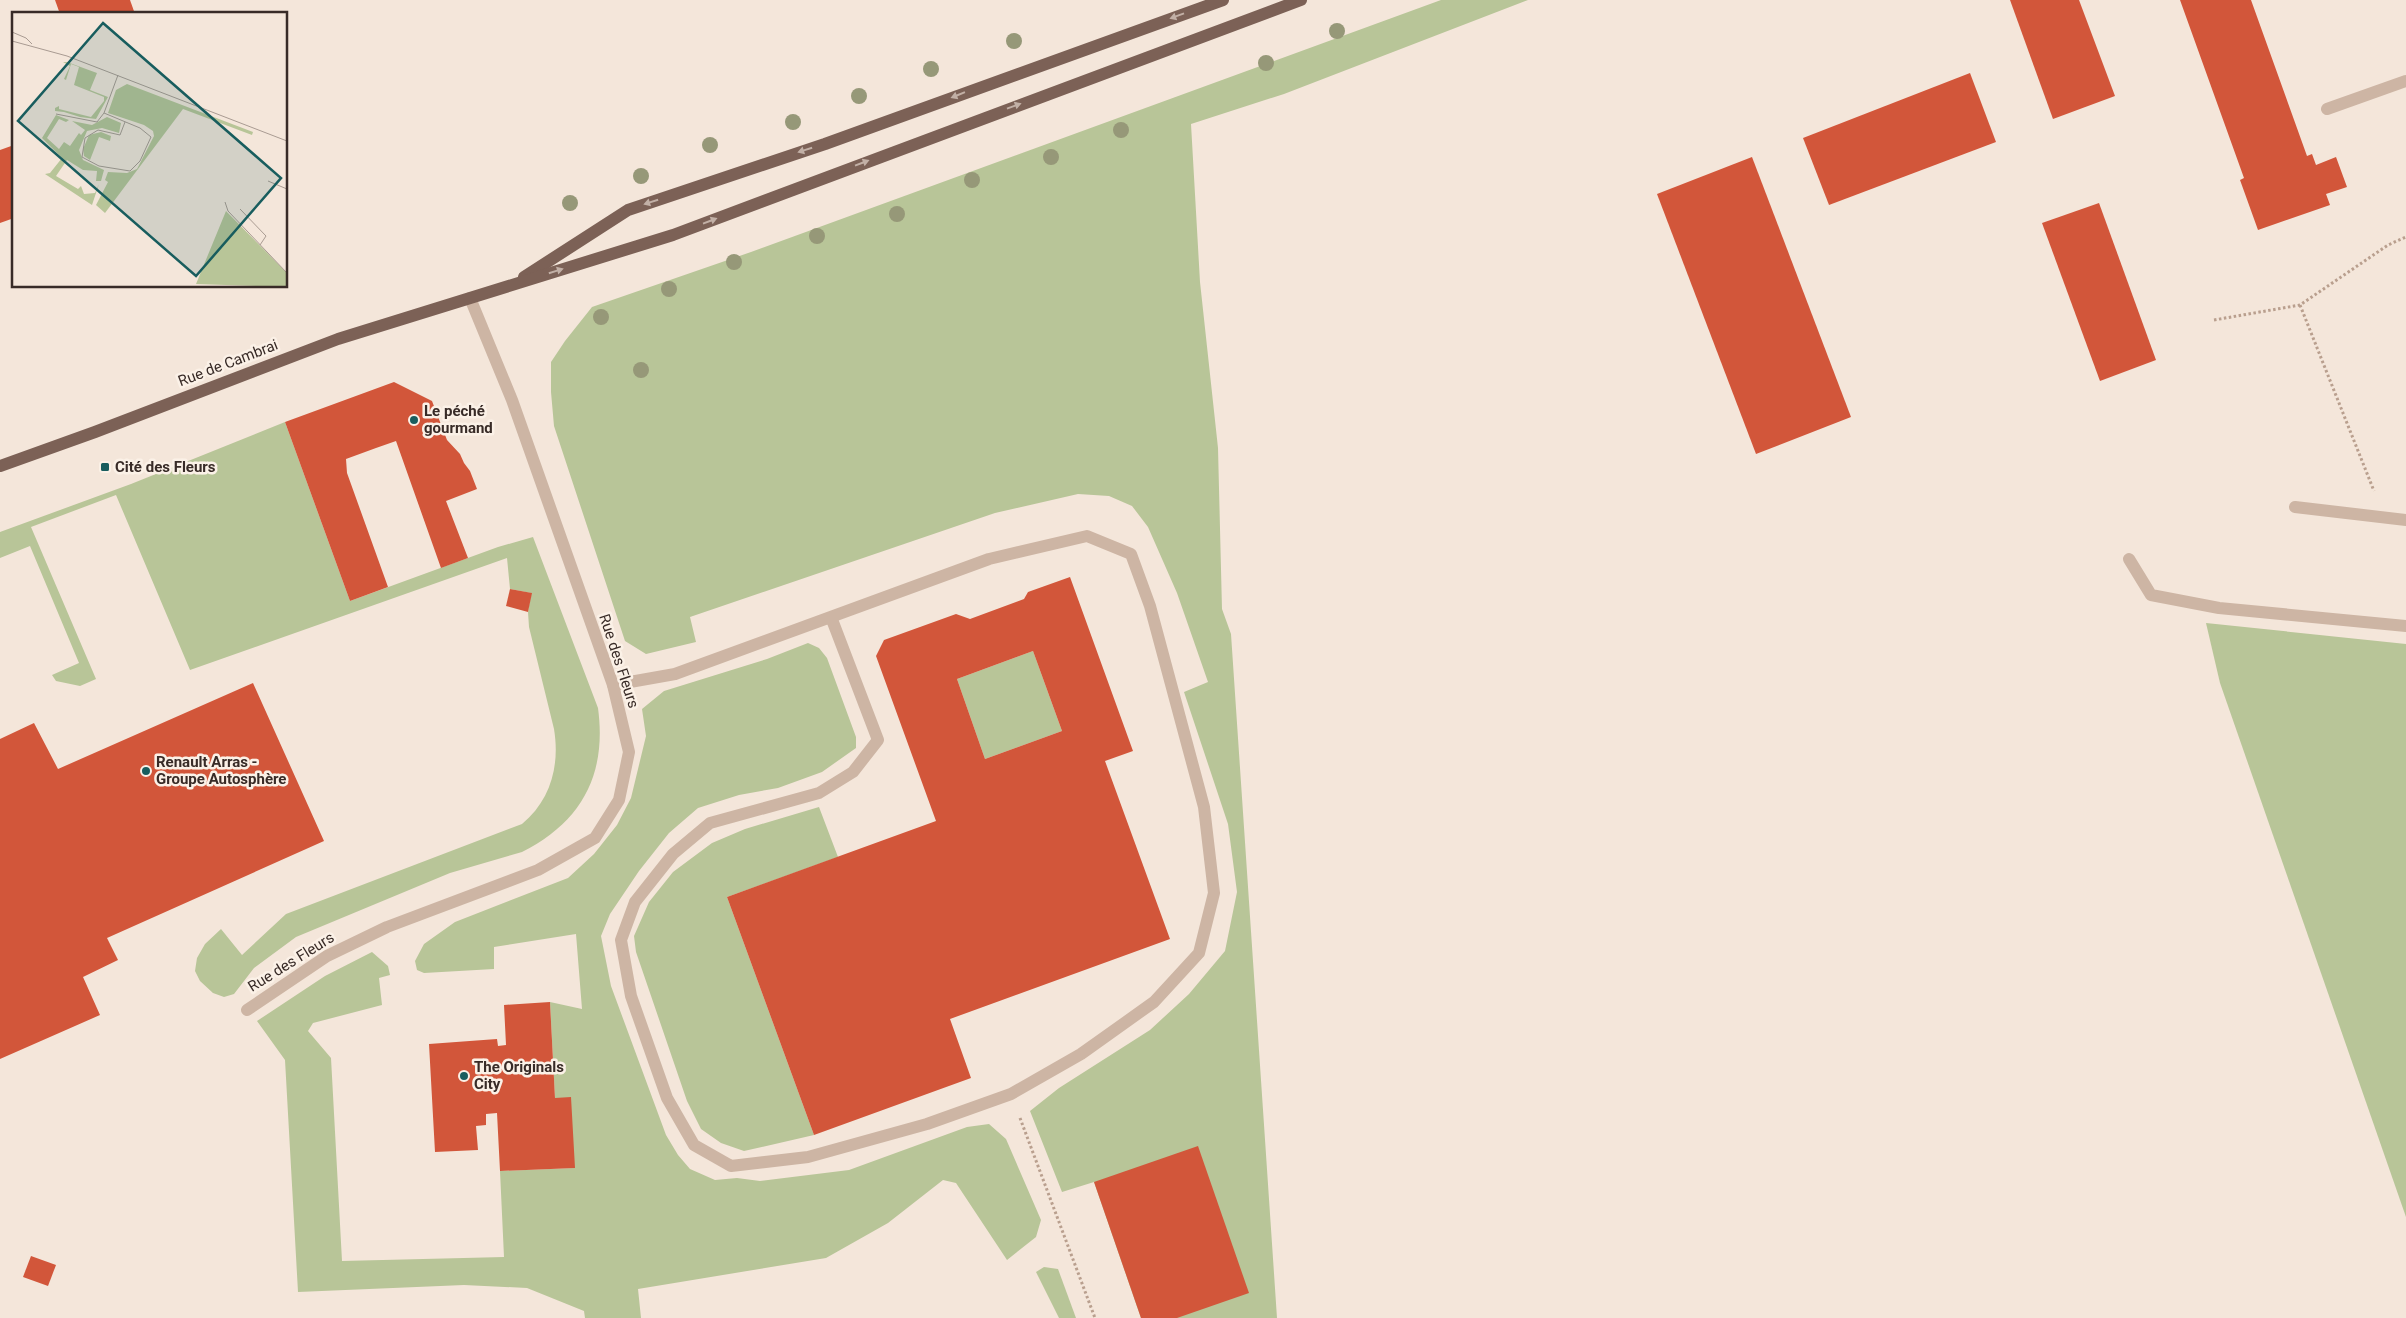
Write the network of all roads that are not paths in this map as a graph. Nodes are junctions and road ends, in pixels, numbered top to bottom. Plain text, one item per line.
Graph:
1 (1223, 0) edge
2 (1301, 0) edge
3 (2406, 81) edge
4 (2327, 110) dead end
5 (509, 286) junction
6 (470, 298) junction
7 (0, 466) edge
8 (2295, 507) dead end
9 (2406, 520) edge
10 (2129, 559) dead end
11 (831, 617) junction
12 (2406, 626) edge
13 (613, 685) junction
14 (247, 1010) dead end

1 -> 5 main road
5 -> 2 main road, Rue de Cambrai
3 - 4 street
5 - 6 main road, Rue de Cambrai
6 - 7 main road, Rue de Cambrai
6 - 13 street, Rue des Fleurs
8 - 9 street
10 - 12 street
11 - 11 street
11 - 13 street
13 - 14 street, Rue des Fleurs

